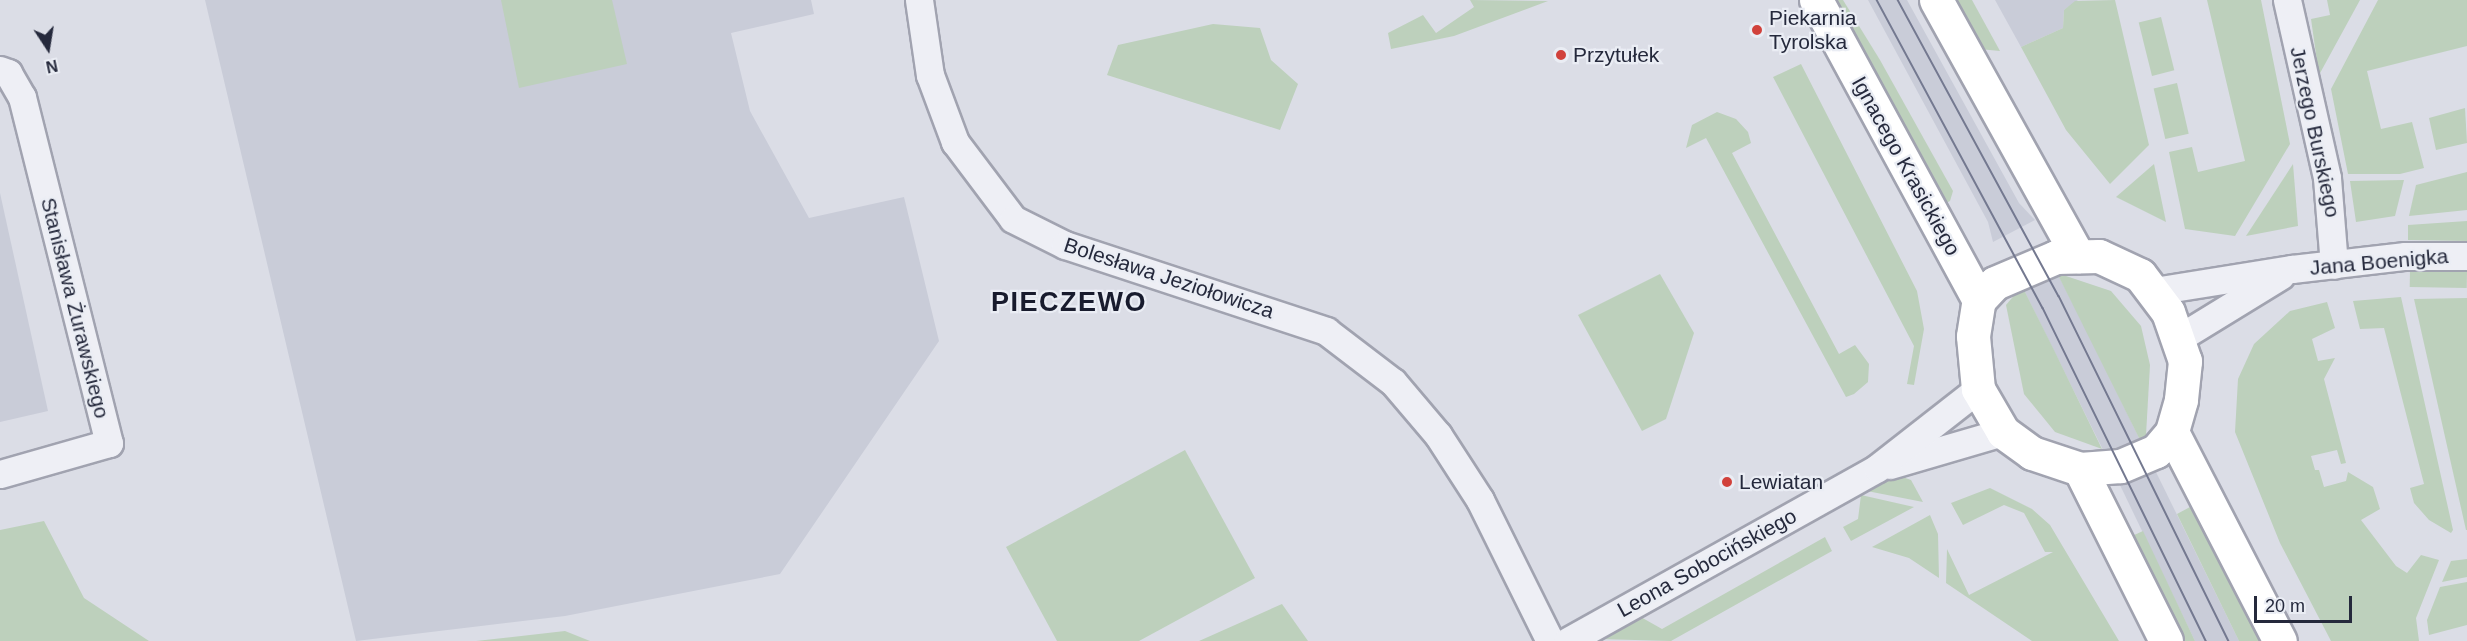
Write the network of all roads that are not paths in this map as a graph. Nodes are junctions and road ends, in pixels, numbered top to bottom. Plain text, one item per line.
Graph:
1 (919, 0) edge
2 (1816, 0) edge
3 (1936, 0) edge
4 (2287, 0) edge
5 (0, 70) edge
6 (2078, 256) junction
7 (2467, 256) edge
8 (2334, 265) junction
9 (2292, 269) junction
10 (2154, 291) junction
11 (1979, 300) junction
12 (2180, 338) junction
13 (1978, 389) junction
14 (2003, 432) junction
15 (2172, 432) junction
16 (1877, 468) junction
17 (2080, 469) junction
18 (0, 474) edge
19 (1550, 641) edge
20 (1568, 641) edge
21 (2166, 641) edge
22 (2280, 641) edge

1 - 19 street, Bolesława Jeziołowicza
2 - 11 main road, Ignacego Krasickiego
3 - 6 main road
4 - 8 street, Jerzego Burskiego
5 - 18 street, Stanisława Żurawskiego
6 - 10 main road
6 - 11 main road
7 - 8 street, Jana Boenigka
8 - 9 street, Jana Boenigka
9 - 10 street, Jana Boenigka
9 - 12 street, Jana Boenigka
10 - 12 main road
11 - 13 main road
12 - 15 main road
13 - 14 main road
13 - 16 street, Leona Sobocińskiego
14 - 16 street, Leona Sobocińskiego
14 - 17 main road
15 - 17 main road
15 - 22 main road
16 - 20 street, Leona Sobocińskiego
17 - 21 main road

